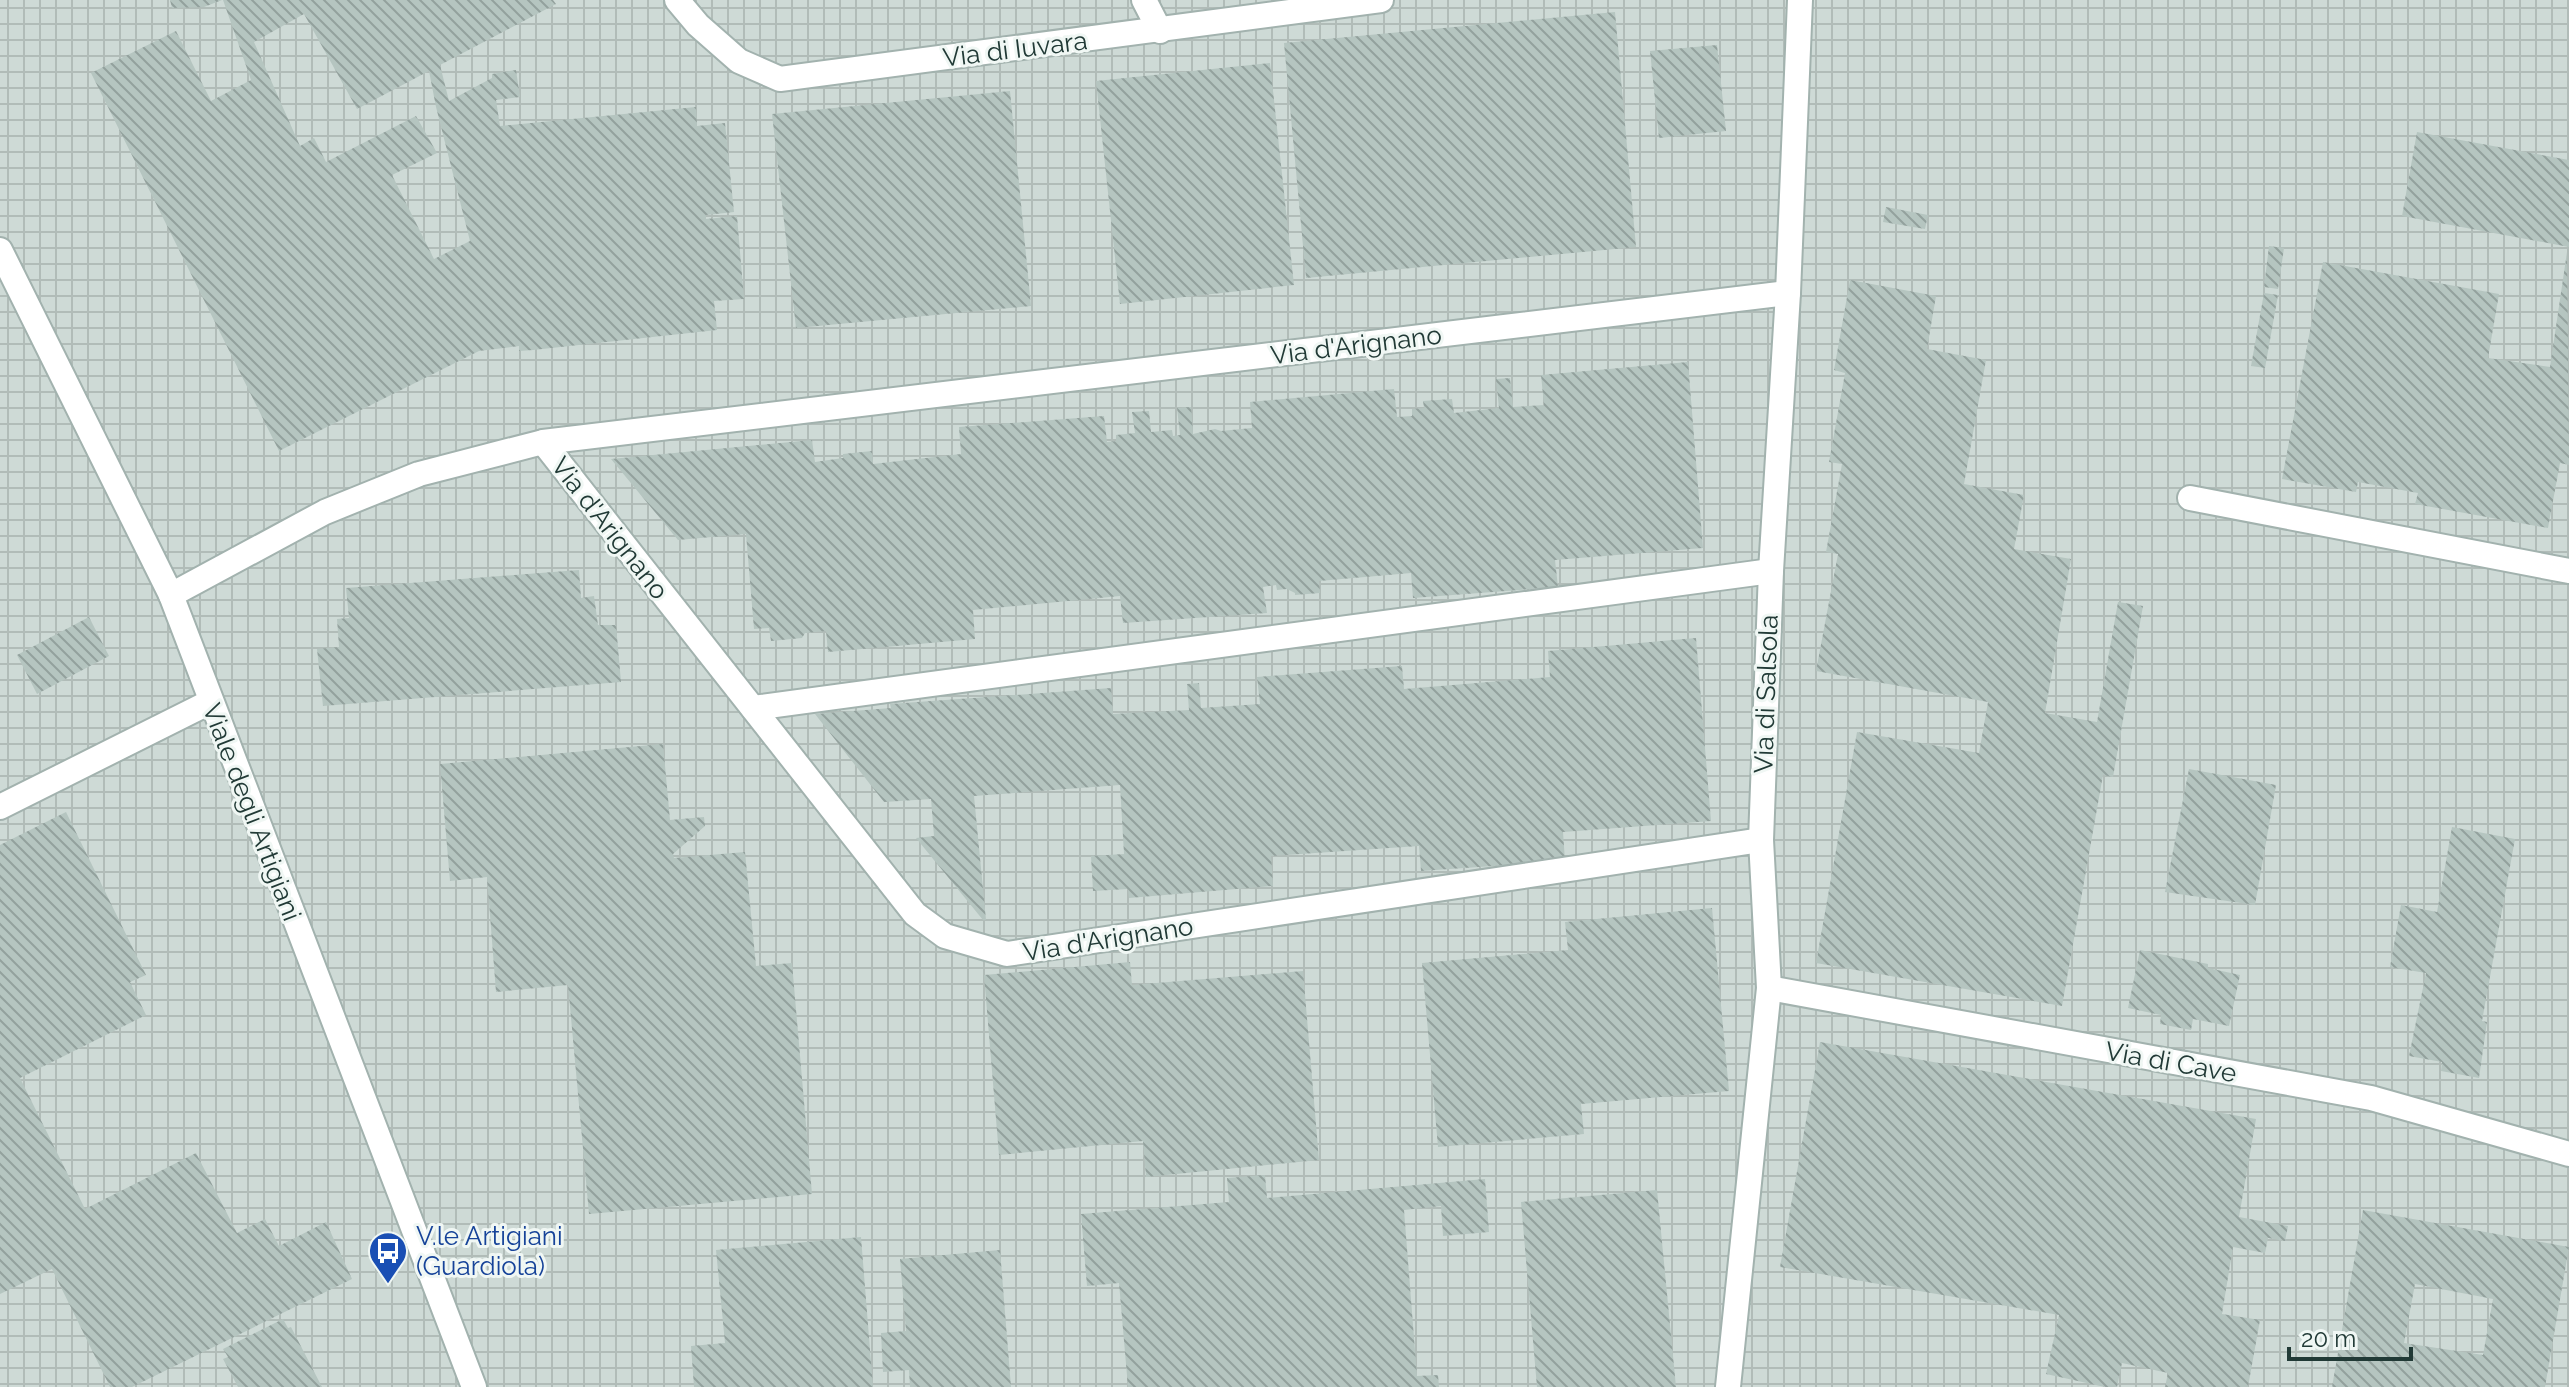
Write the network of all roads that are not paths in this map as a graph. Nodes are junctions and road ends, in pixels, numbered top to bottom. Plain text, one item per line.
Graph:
1 (677, 0) edge
2 (1144, 0) edge
3 (1381, 0) edge
4 (1800, 0) edge
5 (1160, 31) junction
6 (0, 250) edge
7 (1788, 293) junction
8 (543, 442) junction
9 (2190, 498) dead end
10 (1771, 571) junction
11 (2569, 571) edge
12 (171, 595) junction
13 (210, 702) junction
14 (753, 708) junction
15 (0, 807) edge
16 (1761, 840) junction
17 (1769, 988) junction
18 (2569, 1154) edge
19 (474, 1387) edge
20 (1728, 1387) edge

1 - 5 street, Via di Iuvara
2 - 5 street
3 - 5 street, Via di Iuvara
4 - 7 street, Via di Salsola
6 - 12 street, Viale degli Artigiani
7 - 8 street, Via d'Arignano
7 - 10 street, Via di Salsola
8 - 12 street, Via d'Arignano
8 - 14 street, Via d'Arignano
9 - 11 street
10 - 14 street
10 - 16 street, Via di Salsola
12 - 13 street, Viale degli Artigiani
13 - 15 street
13 - 19 street, Viale degli Artigiani
14 - 16 street, Via d'Arignano
16 - 17 street, Via di Salsola
17 - 18 street, Via di Cave
17 - 20 street, Via di Salsola

